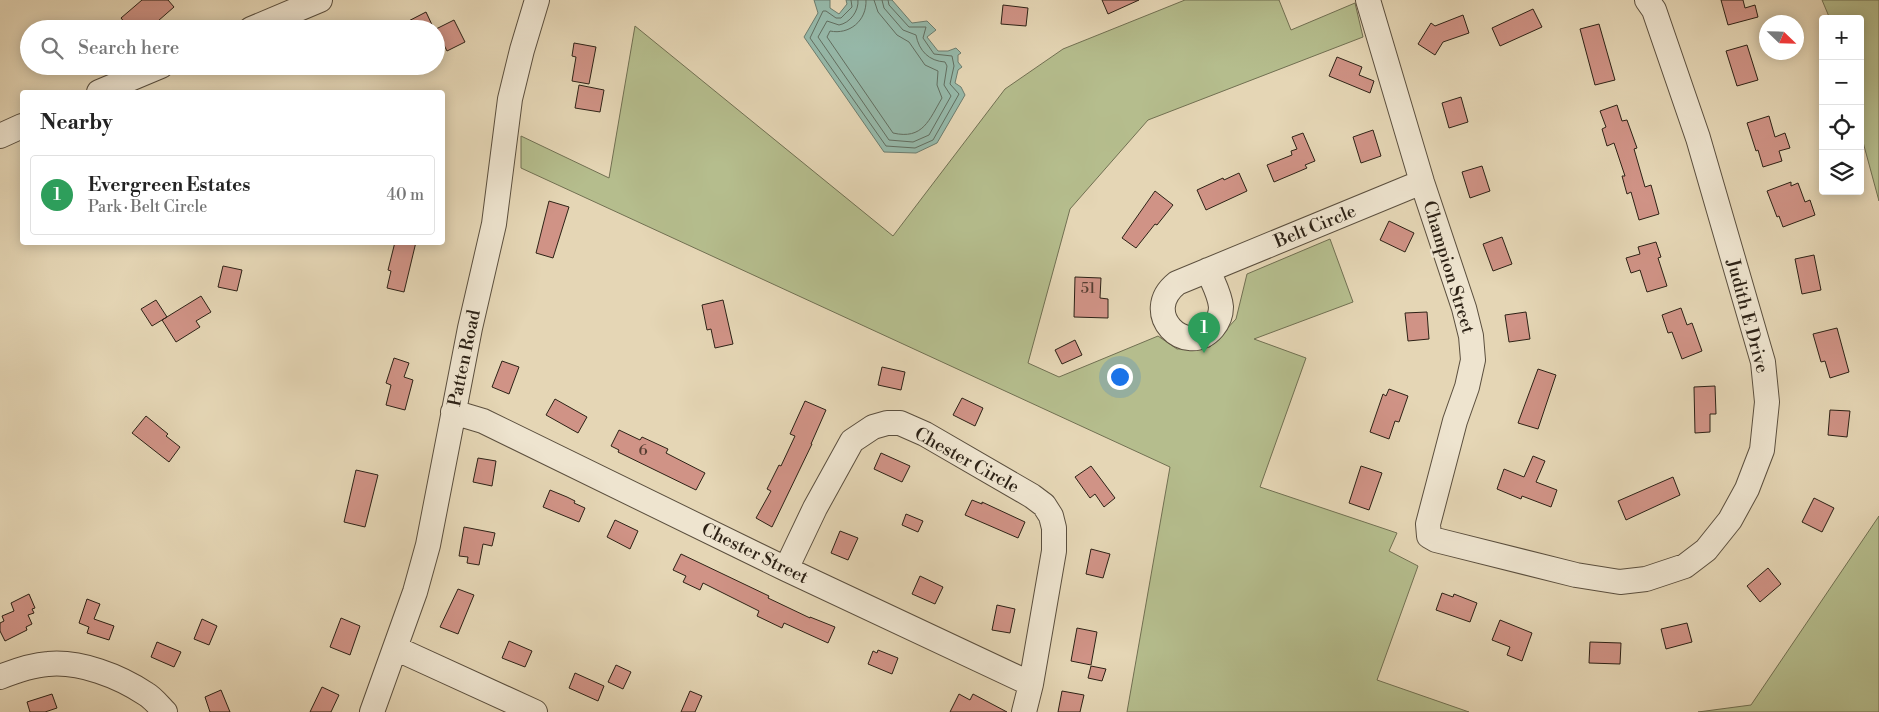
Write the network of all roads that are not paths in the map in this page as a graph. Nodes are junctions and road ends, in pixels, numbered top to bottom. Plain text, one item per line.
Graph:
1 (320, 0) edge
2 (537, 0) edge
3 (1647, 0) edge
4 (1375, 2) edge
5 (272, 20) edge
6 (140, 75) edge
7 (104, 90) edge
8 (20, 127) edge
9 (0, 136) edge
10 (1422, 182) junction
11 (1208, 270) dead end
12 (453, 412) junction
13 (1429, 536) joint
14 (786, 569) junction
15 (396, 648) junction
16 (0, 677) edge
17 (1031, 684) junction
18 (165, 712) edge
19 (372, 712) edge
20 (535, 712) edge
21 (1024, 712) edge

1 - 5 street
2 - 12 street, Patten Road
3 - 13 street, Judith E Drive
4 - 10 street, Champion Street
6 - 7 street
8 - 9 street
10 - 11 street, Belt Circle
10 - 13 street, Champion Street
12 - 14 street, Chester Street
12 - 15 street, Patten Road
14 - 17 street, Chester Street
14 - 17 street, Chester Circle
15 - 19 street, Patten Road
15 - 20 street
16 - 18 street
17 - 21 street

